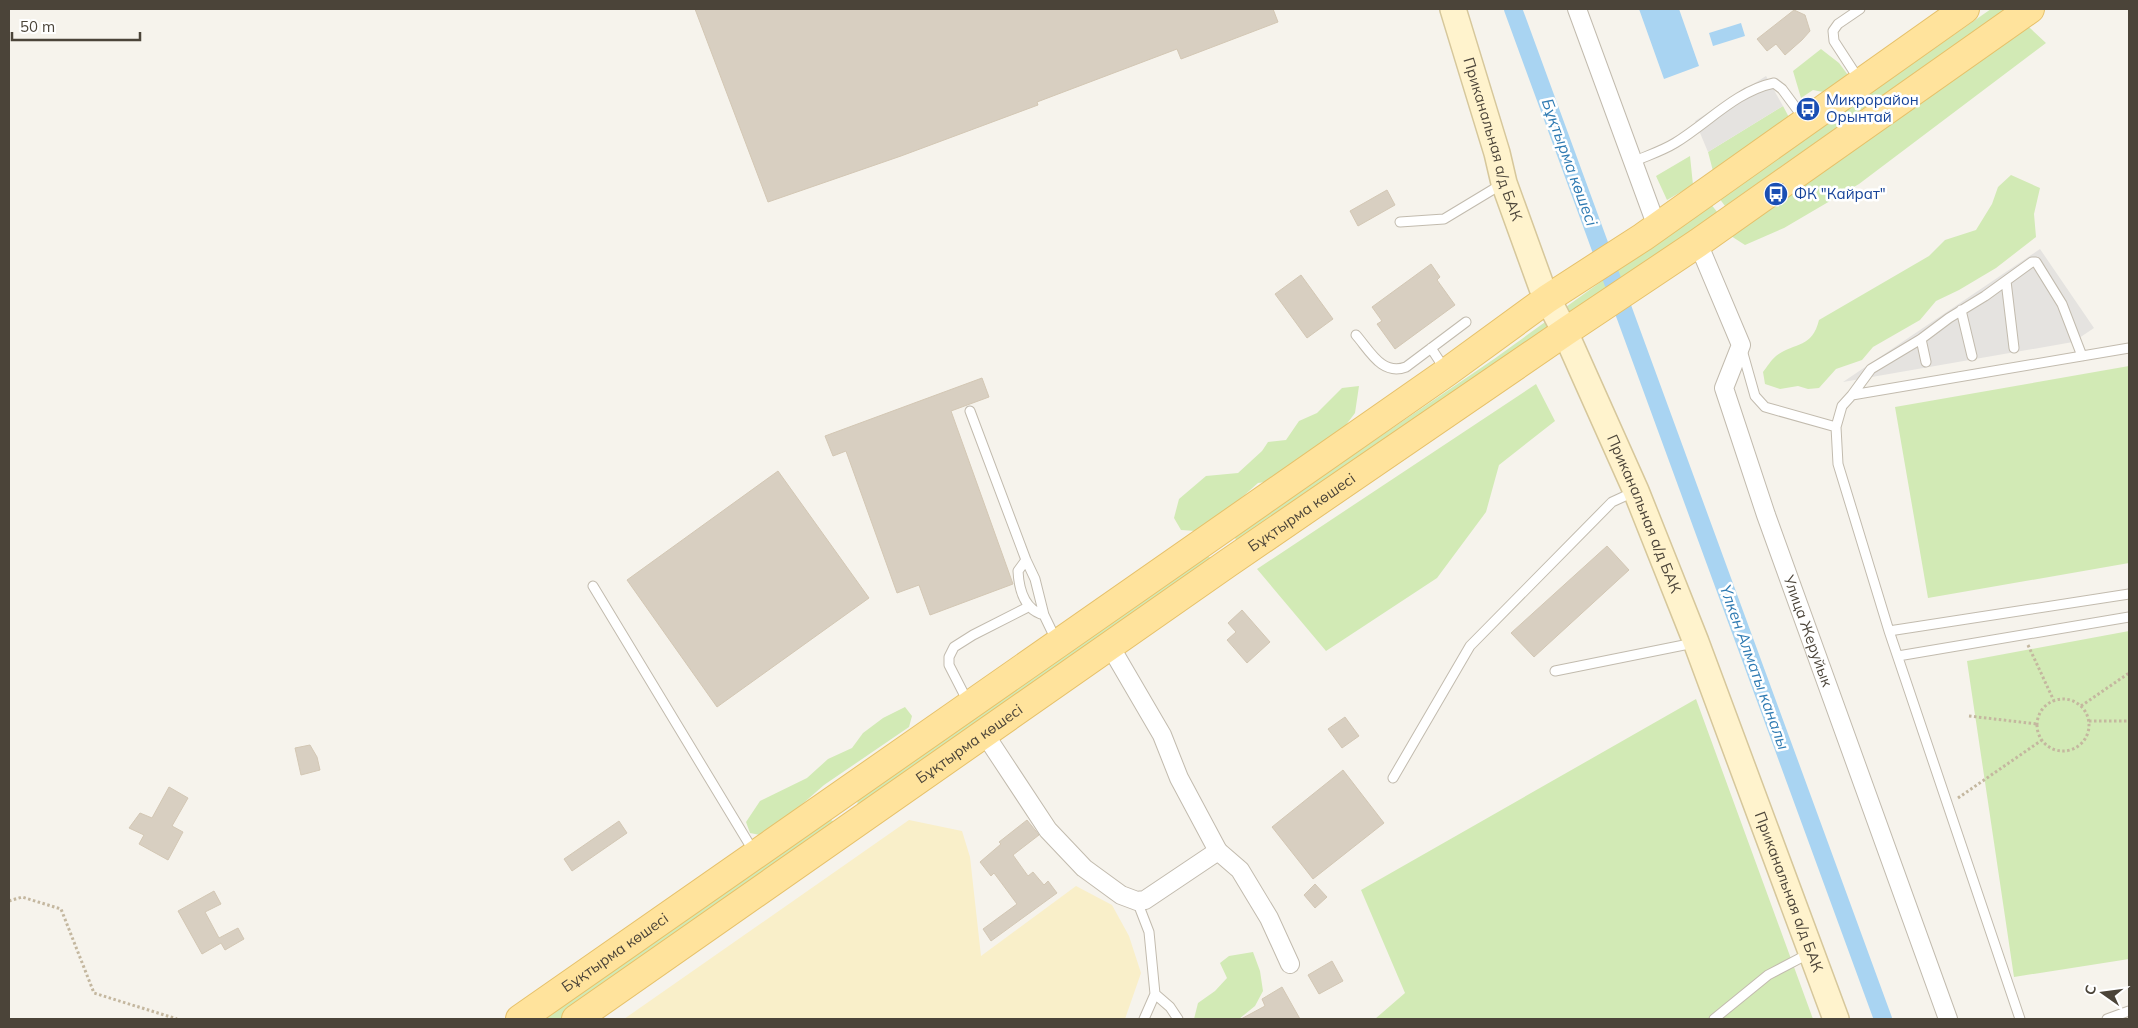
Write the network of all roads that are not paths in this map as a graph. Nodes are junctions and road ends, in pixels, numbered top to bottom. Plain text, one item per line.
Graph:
1 (1453, 9) edge
2 (1577, 9) edge
3 (1860, 9) edge
4 (1964, 9) edge
5 (2030, 9) edge
6 (1860, 82) junction
7 (1806, 121) junction
8 (1632, 162) junction
9 (1504, 183) junction
10 (1400, 222) dead end
11 (1650, 232) junction
12 (1698, 244) junction
13 (2006, 281) junction
14 (1547, 298) junction
15 (1961, 310) junction
16 (1466, 322) dead end
17 (1573, 326) junction
18 (1356, 335) dead end
19 (1921, 339) junction
20 (1741, 345) junction
21 (1431, 348) junction
22 (2014, 348) dead end
23 (2129, 348) edge
24 (1972, 356) dead end
25 (2082, 356) junction
26 (1926, 362) dead end
27 (1447, 372) junction
28 (1852, 395) junction
29 (970, 411) dead end
30 (1836, 427) junction
31 (1636, 491) junction
32 (1211, 536) junction
33 (1026, 560) junction
34 (1228, 563) junction
35 (594, 586) dead end
36 (2129, 594) edge
37 (1028, 607) junction
38 (1044, 616) junction
39 (2129, 617) edge
40 (1889, 630) junction
41 (1696, 642) junction
42 (1058, 644) junction
43 (1110, 646) junction
44 (1898, 656) junction
45 (1555, 671) dead end
46 (970, 705) junction
47 (984, 733) junction
48 (1393, 778) dead end
49 (838, 797) junction
50 (854, 824) junction
51 (1218, 851) junction
52 (756, 854) junction
53 (1137, 901) junction
54 (1811, 952) junction
55 (1290, 964) dead end
56 (1155, 994) junction
57 (2129, 1011) edge
58 (520, 1019) edge
59 (576, 1019) edge
60 (1144, 1019) edge
61 (1178, 1019) edge
62 (1714, 1019) edge
63 (1836, 1019) edge
64 (1948, 1019) edge
65 (2020, 1019) edge
66 (2107, 1019) edge

1 - 9 street, Приканальная а/д БАК
2 - 8 street
3 - 6 lane
4 - 6 main road, Бұқтырма көшесі
5 - 12 main road, Бұқтырма көшесі
6 - 7 main road, Бұқтырма көшесі
7 - 8 lane
7 - 11 main road, Бұқтырма көшесі
8 - 11 street
9 - 10 lane
9 - 14 street, Приканальная а/д БАК
11 - 14 main road, Бұқтырма көшесі
12 - 17 main road, Бұқтырма көшесі
12 - 20 street
13 - 15 lane
13 - 22 lane
13 - 25 lane
14 - 17 street, Приканальная а/д БАК
14 - 27 main road, Бұқтырма көшесі
15 - 19 lane
15 - 24 lane
16 - 21 lane
17 - 31 street, Приканальная а/д БАК
17 - 34 main road, Бұқтырма көшесі
18 - 21 lane
19 - 26 lane
19 - 28 lane
20 - 30 lane
20 - 64 street, Улица Жеруйык
21 - 27 lane
23 - 25 lane
25 - 28 lane
27 - 32 main road, Бұқтырма көшесі
28 - 30 lane
29 - 33 lane
30 - 40 lane
31 - 41 street, Приканальная а/д БАК
31 - 48 lane
32 - 34 main road
32 - 42 main road, Бұқтырма көшесі
33 - 37 lane
33 - 38 lane
34 - 43 main road, Бұқтырма көшесі
35 - 52 lane
36 - 40 lane
37 - 38 lane
37 - 46 lane
38 - 42 lane
39 - 44 lane
40 - 44 lane
41 - 45 lane
41 - 54 street, Приканальная а/д БАК
42 - 46 main road, Бұқтырма көшесі
43 - 47 main road, Бұқтырма көшесі
43 - 51 street
44 - 65 lane
46 - 49 main road, Бұқтырма көшесі
47 - 50 main road, Бұқтырма көшесі
47 - 53 street
49 - 50 main road
49 - 52 main road, Бұқтырма көшесі
50 - 59 main road, Бұқтырма көшесі
51 - 53 street
51 - 55 street
52 - 58 main road, Бұқтырма көшесі
53 - 56 lane
54 - 62 lane
54 - 63 street, Приканальная а/д БАК
56 - 60 lane
56 - 61 lane
57 - 66 lane

